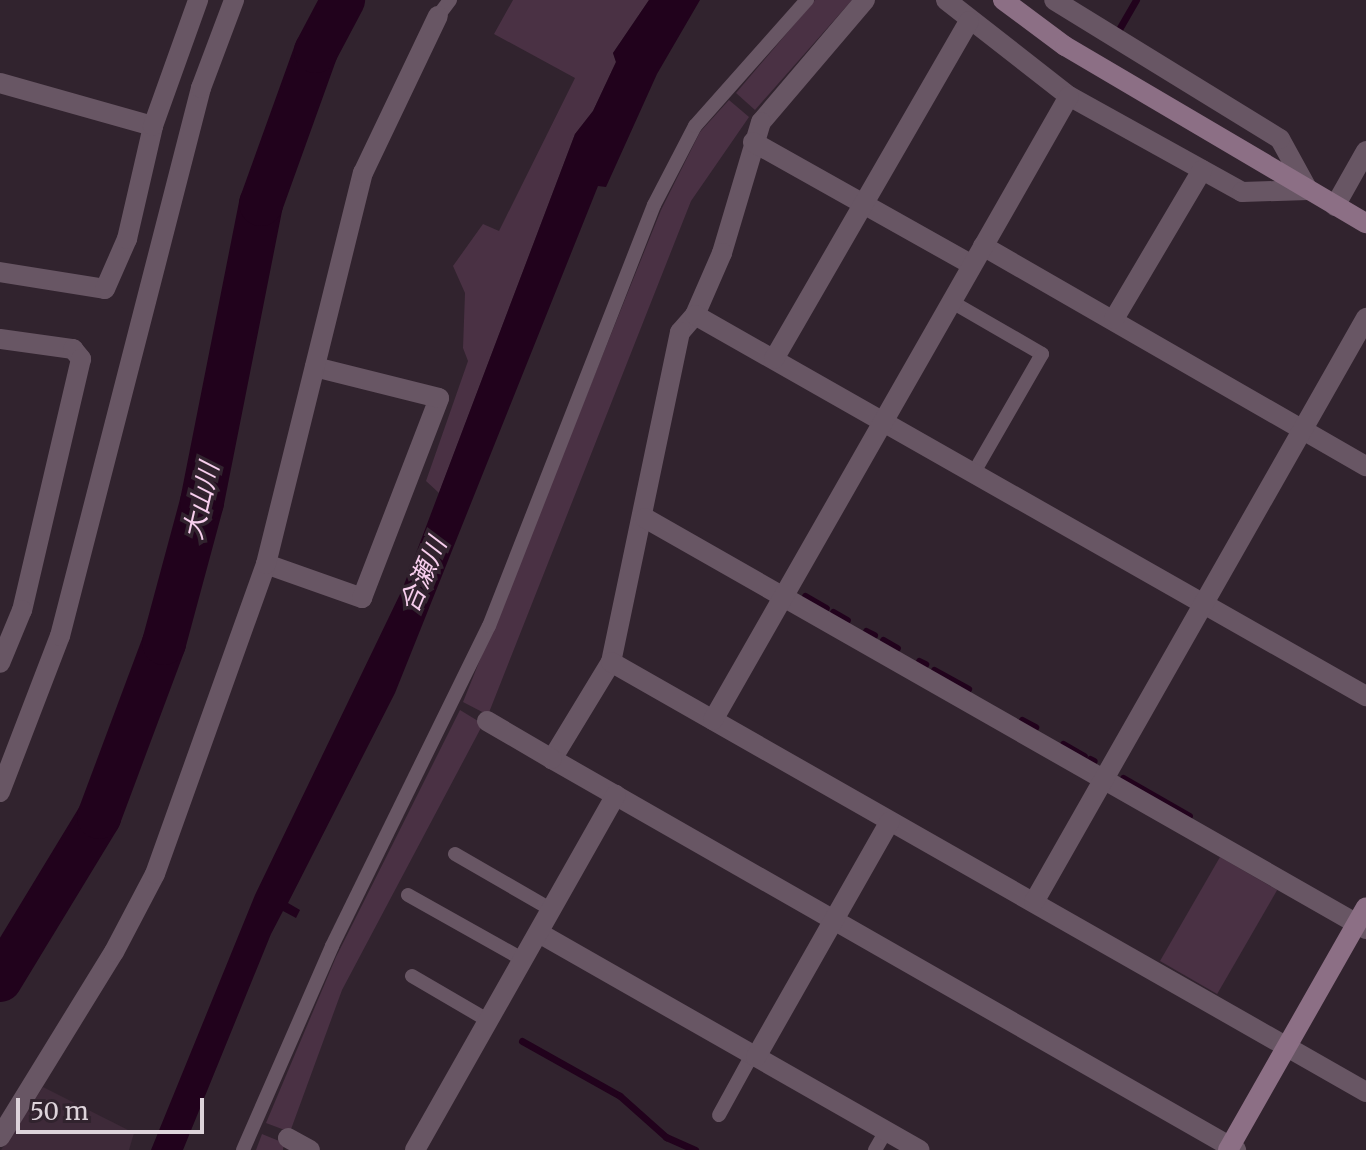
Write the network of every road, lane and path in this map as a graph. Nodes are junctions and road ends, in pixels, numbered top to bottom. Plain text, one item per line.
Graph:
1 (198, 0) edge
2 (234, 0) edge
3 (807, 0) edge
4 (865, 0) edge
5 (946, 0) edge
6 (1003, 0) edge
7 (1054, 0) edge
8 (444, 8) edge
9 (969, 21) junction
10 (0, 83) edge
11 (1069, 96) junction
12 (153, 126) junction
13 (753, 142) junction
14 (1366, 151) edge
15 (1202, 170) junction
16 (1308, 190) junction
17 (864, 204) junction
18 (1335, 206) junction
19 (1366, 223) edge
20 (983, 246) junction
21 (972, 265) junction
22 (0, 272) edge
23 (952, 302) junction
24 (695, 315) junction
25 (1366, 318) edge
26 (1114, 319) junction
27 (0, 339) edge
28 (774, 359) junction
29 (315, 367) junction
30 (884, 422) junction
31 (1302, 430) junction
32 (1366, 466) edge
33 (973, 474) junction
34 (645, 518) junction
35 (266, 564) junction
36 (782, 597) junction
37 (1202, 604) junction
38 (611, 662) junction
39 (0, 663) edge
40 (1366, 696) edge
41 (713, 720) junction
42 (487, 721) dead end
43 (552, 759) junction
44 (1102, 779) junction
45 (0, 792) edge
46 (616, 795) junction
47 (890, 821) junction
48 (455, 854) dead end
49 (408, 895) dead end
50 (1034, 902) junction
51 (552, 910) junction
52 (834, 920) junction
53 (1363, 920) edge
54 (539, 933) junction
55 (524, 960) junction
56 (412, 976) dead end
57 (489, 1021) junction
58 (1287, 1047) junction
59 (754, 1056) junction
60 (1366, 1092) edge
61 (719, 1115) dead end
62 (886, 1131) junction
63 (0, 1137) edge
64 (288, 1138) dead end
65 (1231, 1149) edge
66 (243, 1150) edge
67 (310, 1150) edge
68 (415, 1150) edge
69 (875, 1150) edge
70 (920, 1150) edge

1 - 12 street
2 - 45 street
3 - 66 lane
4 - 13 street
5 - 9 street
6 - 16 street
7 - 16 street
8 - 29 street
9 - 11 street
9 - 17 street
10 - 12 street
11 - 15 street
11 - 20 street
12 - 22 street
13 - 17 street
13 - 24 street
14 - 18 street
15 - 16 street
15 - 26 street
16 - 18 street
17 - 21 street
17 - 28 street
18 - 19 street
20 - 21 street
20 - 26 street
21 - 23 street
23 - 30 street
23 - 33 lane
24 - 28 street
24 - 34 street
25 - 31 street
26 - 31 street
27 - 39 street
28 - 30 street
29 - 35 street
29 - 35 street
30 - 33 street
30 - 36 street
31 - 32 street
31 - 37 street
33 - 37 street
34 - 36 street
34 - 38 street
35 - 63 street
36 - 41 street
36 - 44 street
37 - 40 street
37 - 44 street
38 - 41 street
38 - 43 street
41 - 47 street
42 - 43 street
43 - 46 street
44 - 50 street
44 - 53 street
46 - 51 street
46 - 52 street
47 - 50 street
47 - 52 street
48 - 51 lane
49 - 55 lane
50 - 58 street
51 - 54 street
52 - 59 street
52 - 65 street
53 - 58 street
54 - 55 street
54 - 59 street
55 - 57 street
56 - 57 lane
57 - 68 street
58 - 60 street
58 - 65 street
59 - 61 lane
59 - 62 street
62 - 69 lane
62 - 70 street
64 - 67 street

